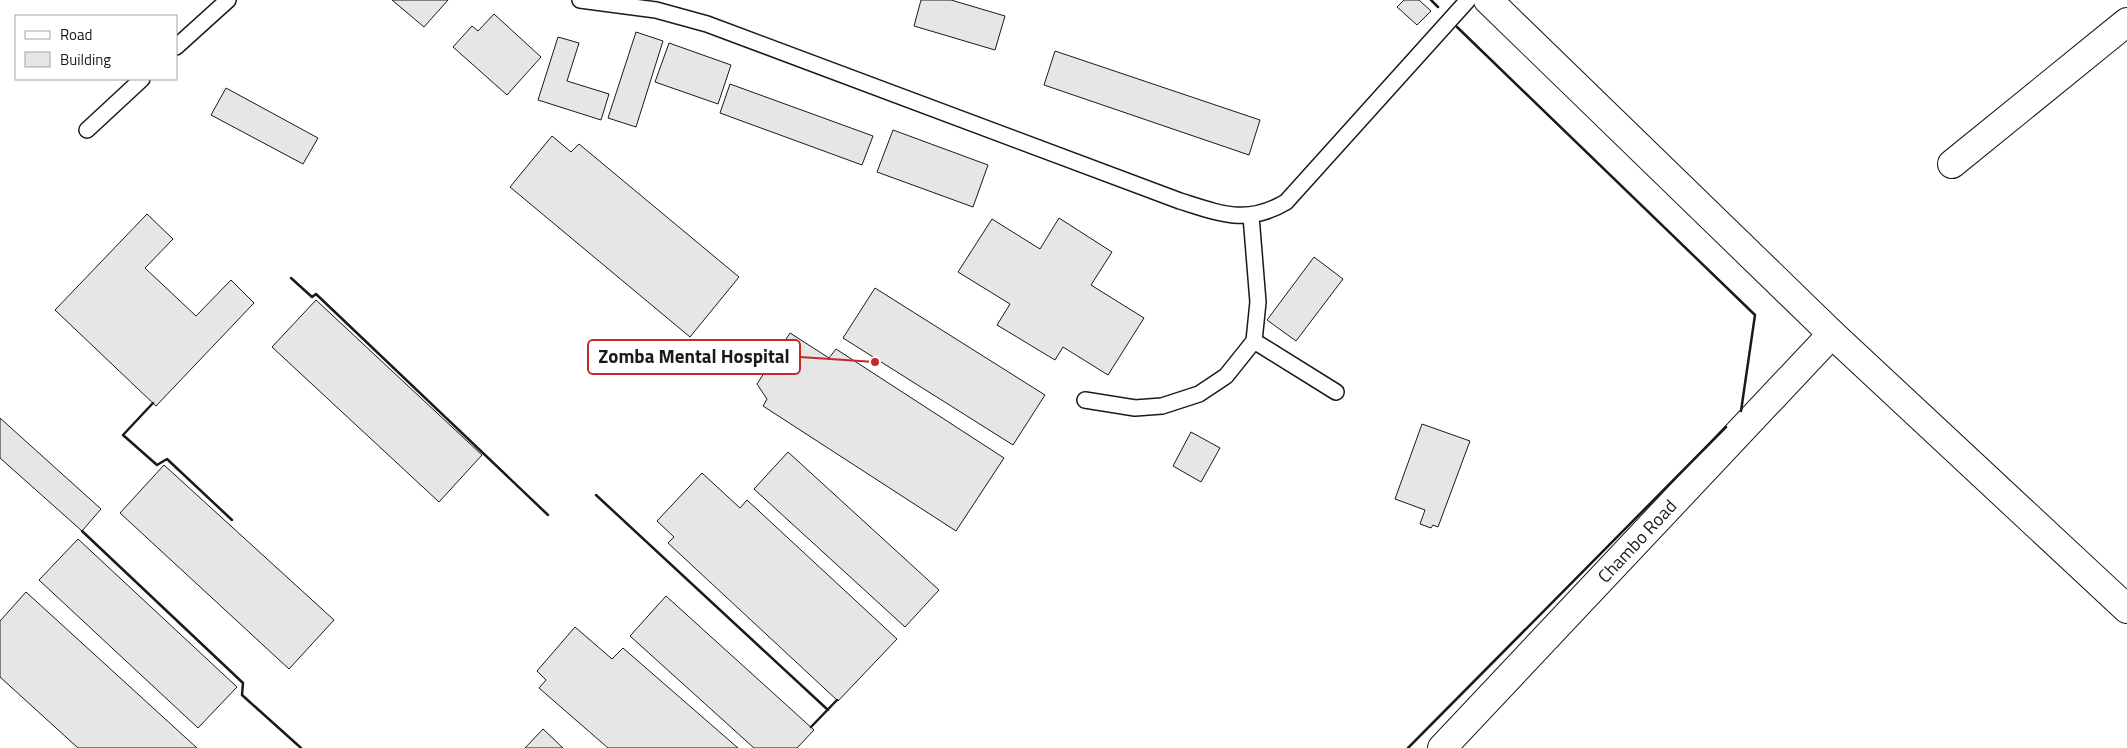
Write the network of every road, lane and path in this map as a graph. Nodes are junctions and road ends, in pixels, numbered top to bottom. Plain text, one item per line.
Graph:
1 (228, 0) edge
2 (580, 0) edge
3 (1468, 0) edge
4 (1488, 0) edge
5 (2127, 22) edge
6 (178, 45) edge
7 (141, 80) edge
8 (87, 130) dead end
9 (1952, 164) dead end
10 (1251, 216) junction
11 (1832, 334) junction
12 (1254, 341) junction
13 (1336, 392) dead end
14 (1085, 400) dead end
15 (2127, 609) edge
16 (1442, 748) edge

1 - 6 lane
2 - 10 lane
3 - 10 lane
4 - 11 main road
5 - 9 main road
7 - 8 lane
10 - 12 lane
11 - 15 main road
11 - 16 main road, Chambo Road
12 - 13 lane
12 - 14 lane

